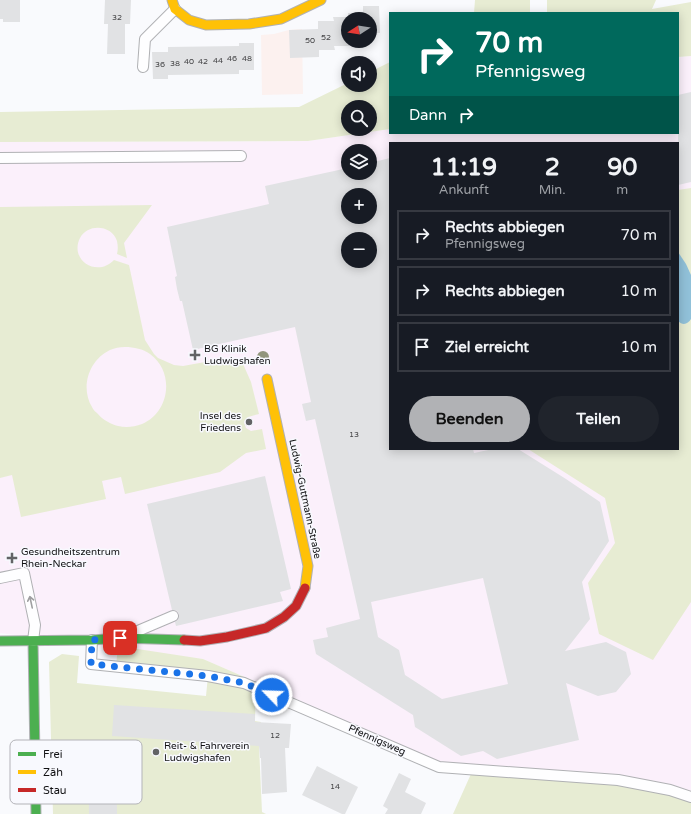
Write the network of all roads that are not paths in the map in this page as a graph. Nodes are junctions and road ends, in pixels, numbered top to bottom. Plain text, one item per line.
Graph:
1 (318, 1) edge
2 (174, 5) edge
3 (144, 67) dead end
4 (241, 156) dead end
5 (0, 158) edge
6 (267, 379) dead end
7 (0, 578) edge
8 (173, 616) dead end
9 (120, 638) junction
10 (92, 640) junction
11 (0, 641) edge
12 (34, 641) junction
13 (35, 740) edge
14 (691, 797) edge
15 (36, 804) edge
16 (36, 814) edge

1 - 2 street
2 - 3 lane
4 - 5 lane
6 - 9 street, Ludwig-Guttmann-Straße
12 -> 7 lane
8 - 9 lane
9 - 10 street, Ludwig-Guttmann-Straße
10 - 12 street, Ludwig-Guttmann-Straße
10 - 14 lane, Pfennigsweg
11 - 12 street, Ludwig-Guttmann-Straße
12 - 13 street
15 - 16 street

